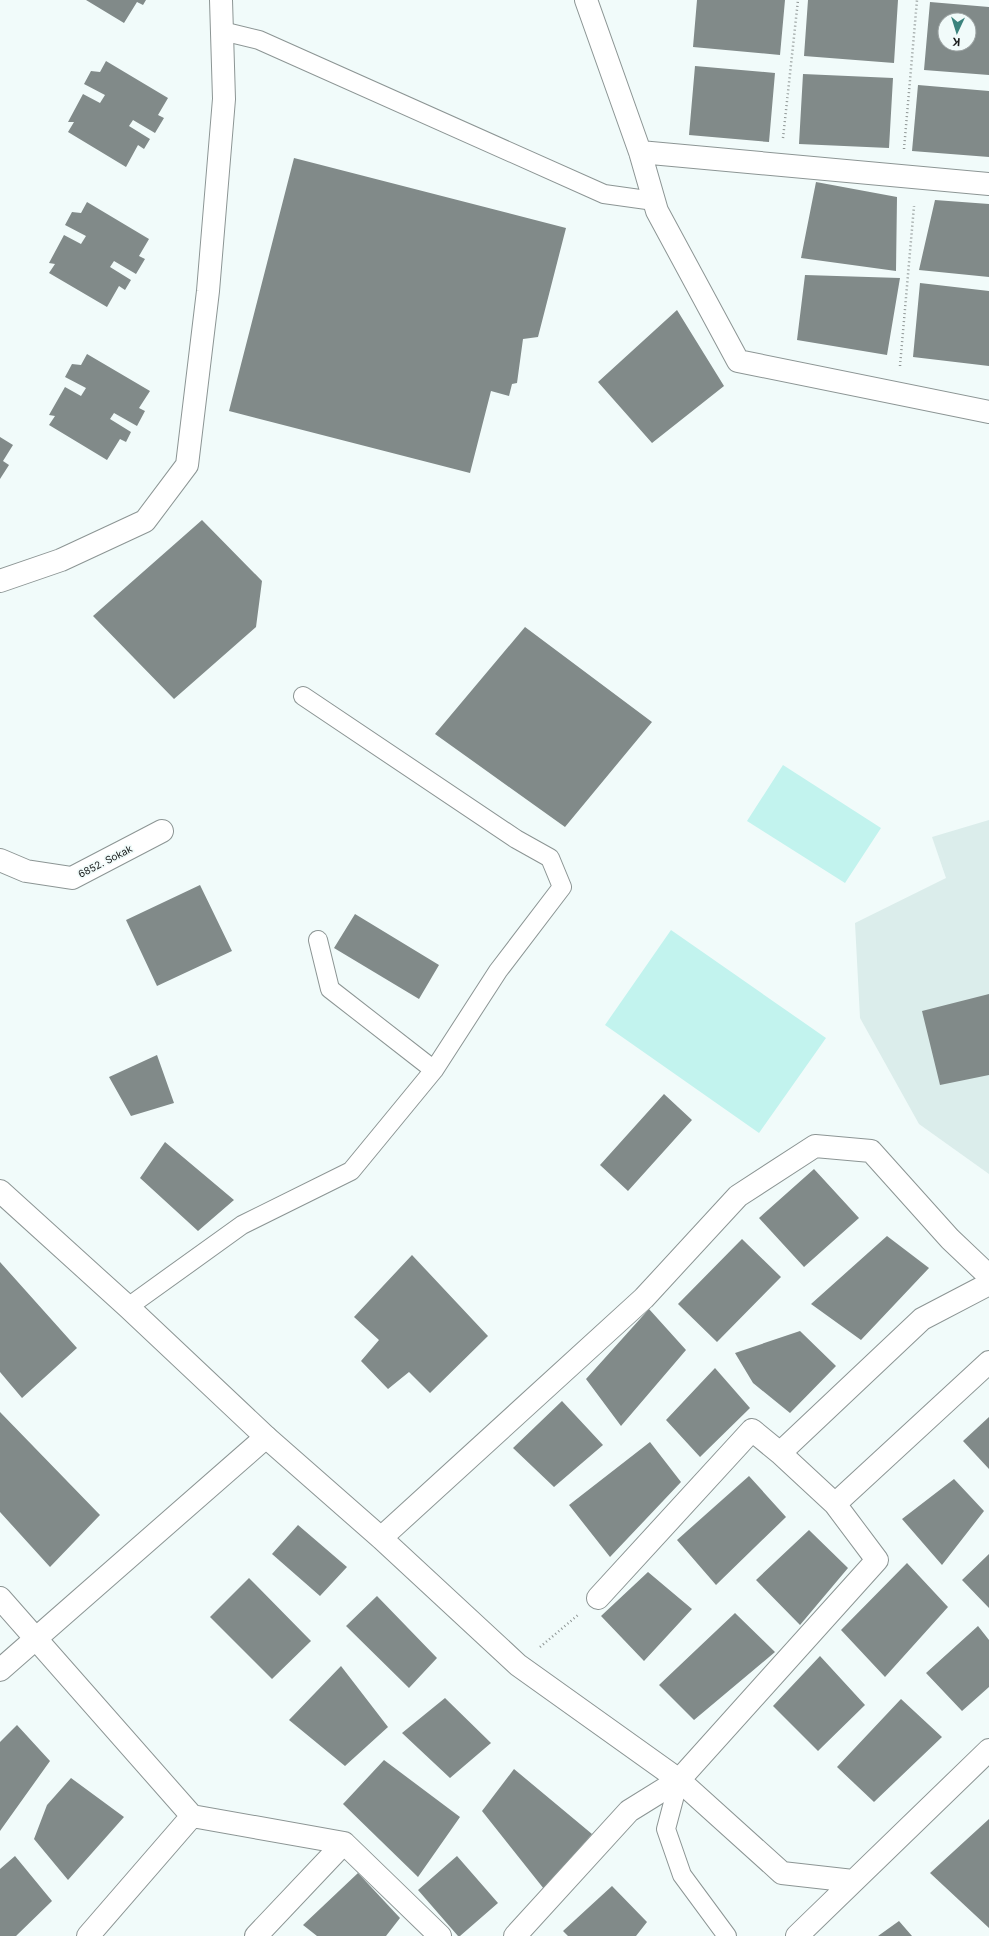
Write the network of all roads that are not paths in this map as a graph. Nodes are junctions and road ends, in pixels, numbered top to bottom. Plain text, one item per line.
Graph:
1 (221, 0) edge
2 (586, 0) edge
3 (222, 30) junction
4 (640, 152) junction
5 (989, 184) edge
6 (654, 200) junction
7 (989, 412) edge
8 (0, 582) edge
9 (303, 696) dead end
10 (162, 831) dead end
11 (0, 860) edge
12 (318, 940) dead end
13 (434, 1070) junction
14 (0, 1191) edge
15 (989, 1276) edge
16 (989, 1284) edge
17 (128, 1308) junction
18 (989, 1362) edge
19 (266, 1437) junction
20 (780, 1453) junction
21 (835, 1504) junction
22 (380, 1538) junction
23 (0, 1598) edge
24 (598, 1598) road end
25 (36, 1639) junction
26 (0, 1670) edge
27 (989, 1750) edge
28 (680, 1780) junction
29 (192, 1816) junction
30 (344, 1843) junction
31 (853, 1882) junction
32 (89, 1936) edge
33 (256, 1936) edge
34 (440, 1936) edge
35 (515, 1936) edge
36 (727, 1936) edge
37 (797, 1936) edge

1 - 3 street
2 - 4 street
3 - 6 lane
3 - 8 street
4 - 5 street
4 - 6 street
6 - 7 street
9 - 13 lane
10 - 11 street, 6852. Sokak
12 - 13 lane
13 - 17 lane
14 - 17 street
15 - 22 street
16 - 20 street
17 - 19 street
18 - 21 street
19 - 22 street
19 - 25 street
20 - 21 street
20 - 24 street
21 - 28 street
22 - 28 street
23 - 25 street
25 - 26 street
25 - 29 street
27 - 31 street
28 - 31 street
28 - 35 street
28 - 36 lane
29 - 30 street
29 - 32 street
30 - 33 street
30 - 34 street
31 - 37 street

